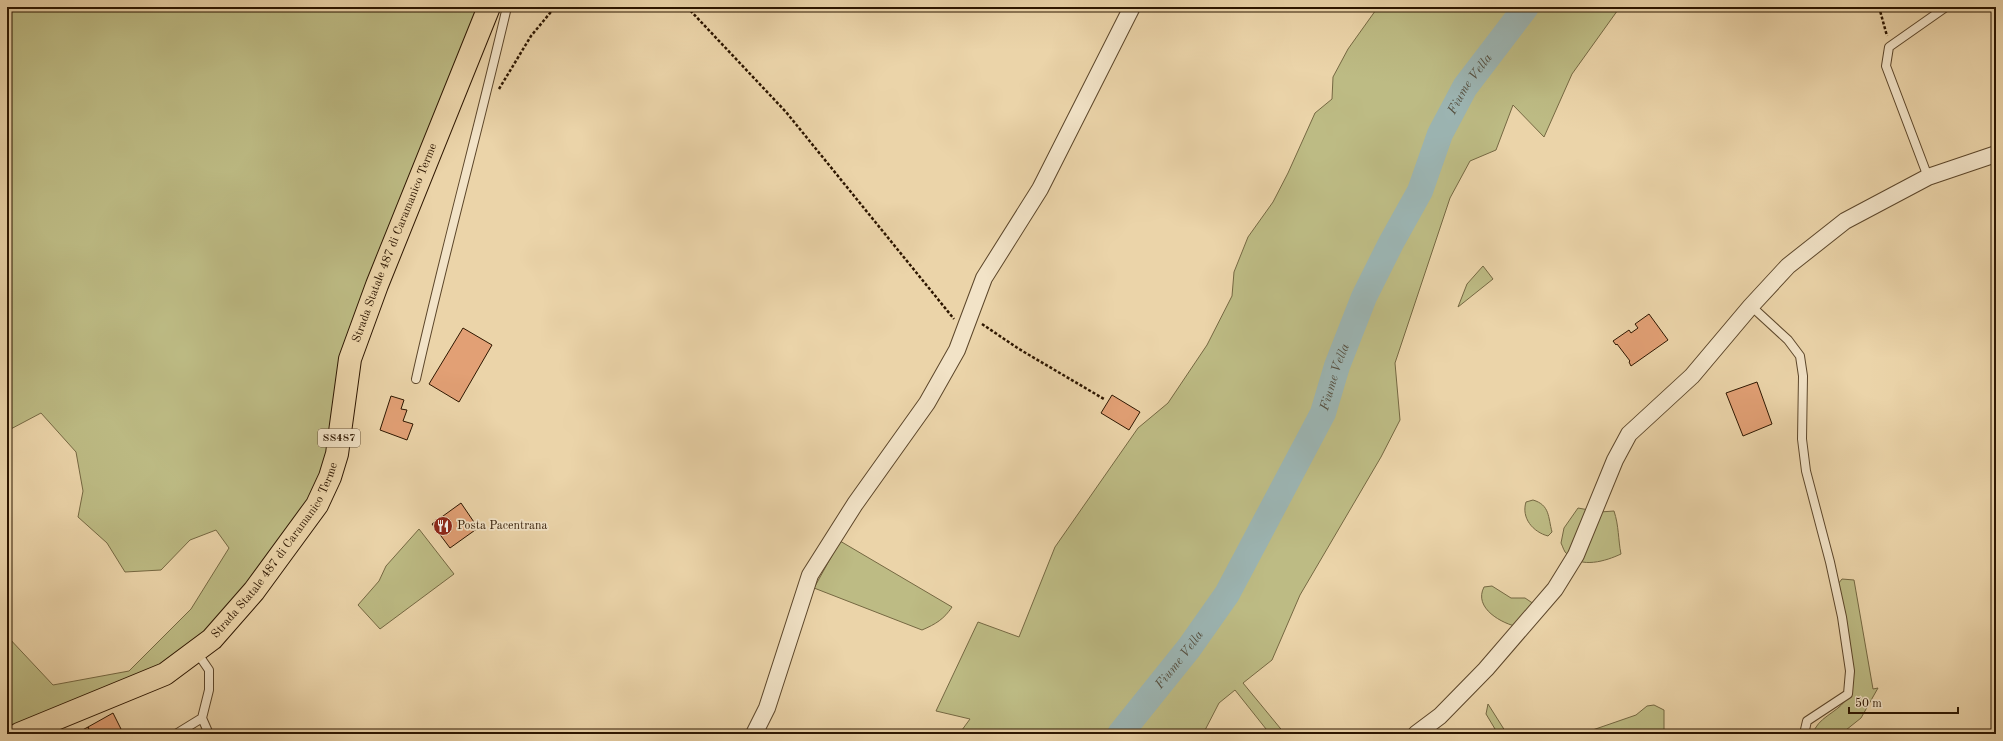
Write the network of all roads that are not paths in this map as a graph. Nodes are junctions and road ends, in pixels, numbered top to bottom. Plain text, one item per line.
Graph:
1 (489, 7) edge
2 (507, 7) edge
3 (1132, 7) edge
4 (1946, 7) edge
5 (1996, 154) edge
6 (1928, 177) junction
7 (1751, 306) junction
8 (416, 379) dead end
9 (196, 651) junction
10 (202, 718) junction
11 (19, 734) edge
12 (176, 734) edge
13 (208, 734) edge
14 (754, 734) edge
15 (1416, 734) edge
16 (1804, 734) edge

1 - 9 main road, Strada Statale 487 di Caramanico Terme / SS487
2 - 8 lane
3 - 14 street
4 - 6 lane
5 - 6 street
6 - 7 street
7 - 15 street
7 - 16 lane
9 - 10 lane
9 - 11 main road, Strada Statale 487 di Caramanico Terme / SS487
10 - 12 lane
10 - 13 lane

